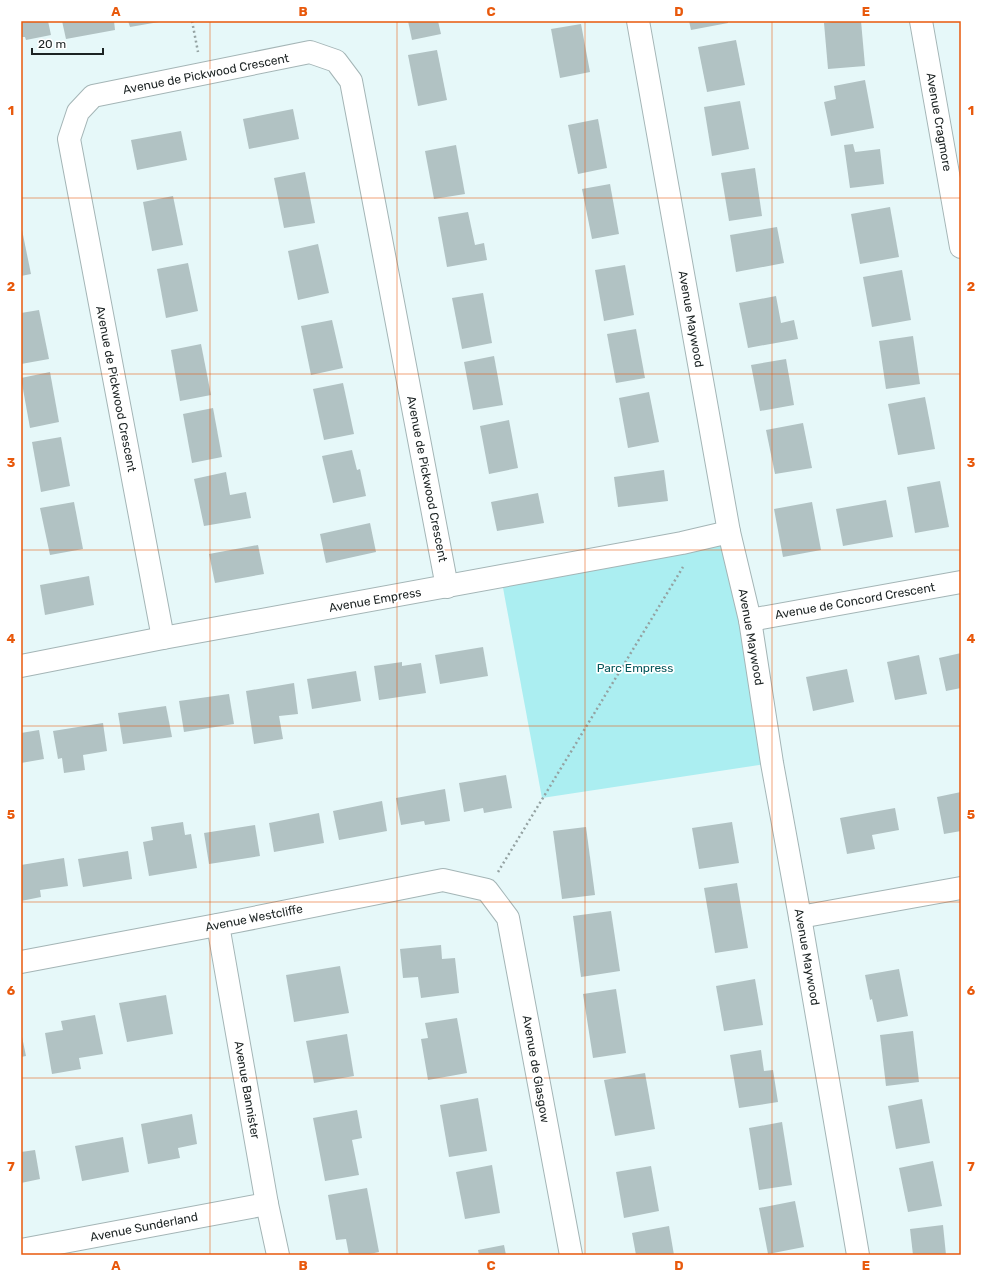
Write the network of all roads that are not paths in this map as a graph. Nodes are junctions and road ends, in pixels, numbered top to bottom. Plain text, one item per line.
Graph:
1 (638, 21) edge
2 (921, 21) edge
3 (961, 247) edge
4 (729, 532) junction
5 (961, 582) edge
6 (447, 587) junction
7 (750, 620) junction
8 (163, 638) junction
9 (21, 666) edge
10 (492, 881) joint
11 (961, 888) edge
12 (800, 917) junction
13 (218, 925) junction
14 (21, 962) edge
15 (267, 1204) junction
16 (21, 1250) edge
17 (278, 1255) edge
18 (571, 1255) edge
19 (858, 1255) edge

1 - 4 street, Avenue Maywood
2 - 3 street, Avenue Cragmore
4 - 6 street, Avenue Empress
4 - 7 street, Avenue Maywood
5 - 7 street, Avenue de Concord Crescent
6 - 8 street, Avenue Empress
6 - 8 street, Avenue de Pickwood Crescent
7 - 12 street, Avenue Maywood
8 - 9 street, Avenue Empress
10 - 13 street, Avenue Westcliffe
10 - 18 street, Avenue de Glasgow
11 - 12 street
12 - 19 street, Avenue Maywood
13 - 14 street, Avenue Westcliffe
13 - 15 street, Avenue Bannister
15 - 16 street, Avenue Sunderland
15 - 17 street, Avenue Bannister

